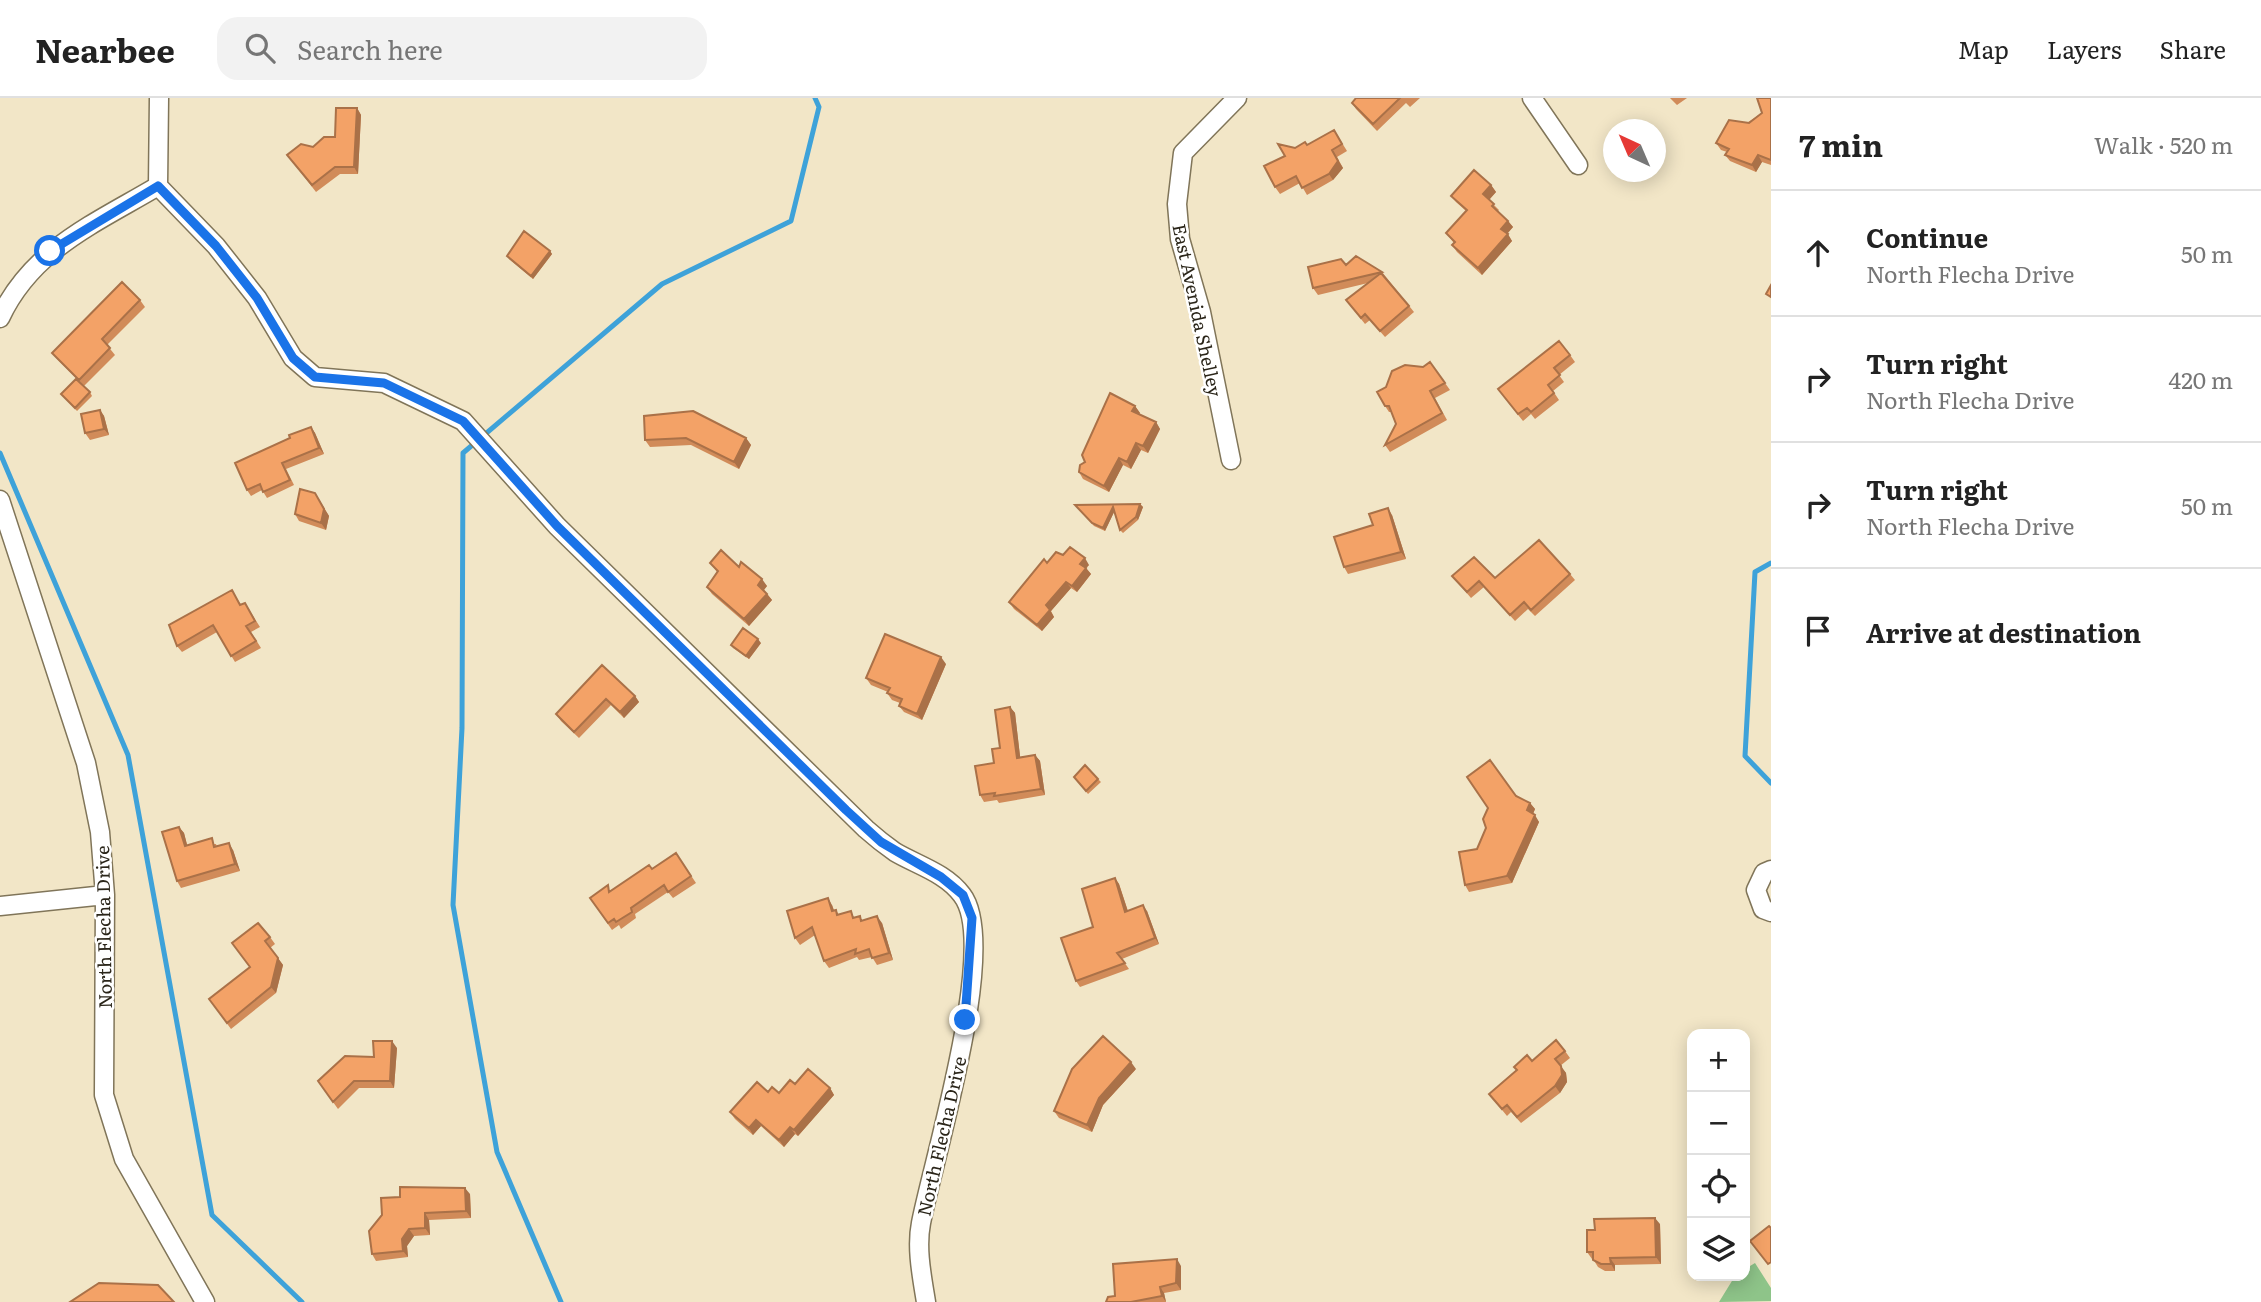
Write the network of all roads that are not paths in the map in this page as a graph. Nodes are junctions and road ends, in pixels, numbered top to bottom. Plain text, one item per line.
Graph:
1 (159, 98) edge
2 (1237, 98) edge
3 (1532, 98) edge
4 (1578, 164) dead end
5 (158, 186) junction
6 (0, 318) edge
7 (1231, 460) dead end
8 (0, 500) edge
9 (1771, 870) edge
10 (105, 895) junction
11 (0, 906) edge
12 (1771, 912) edge
13 (205, 1302) edge
14 (926, 1302) edge

1 - 5 street
2 - 7 street, East Avenida Shelley
3 - 4 street
5 - 6 street
5 - 14 street, North Flecha Drive
8 - 10 street, North Flecha Drive
9 - 12 street
10 - 11 street
10 - 13 street, North Flecha Drive

